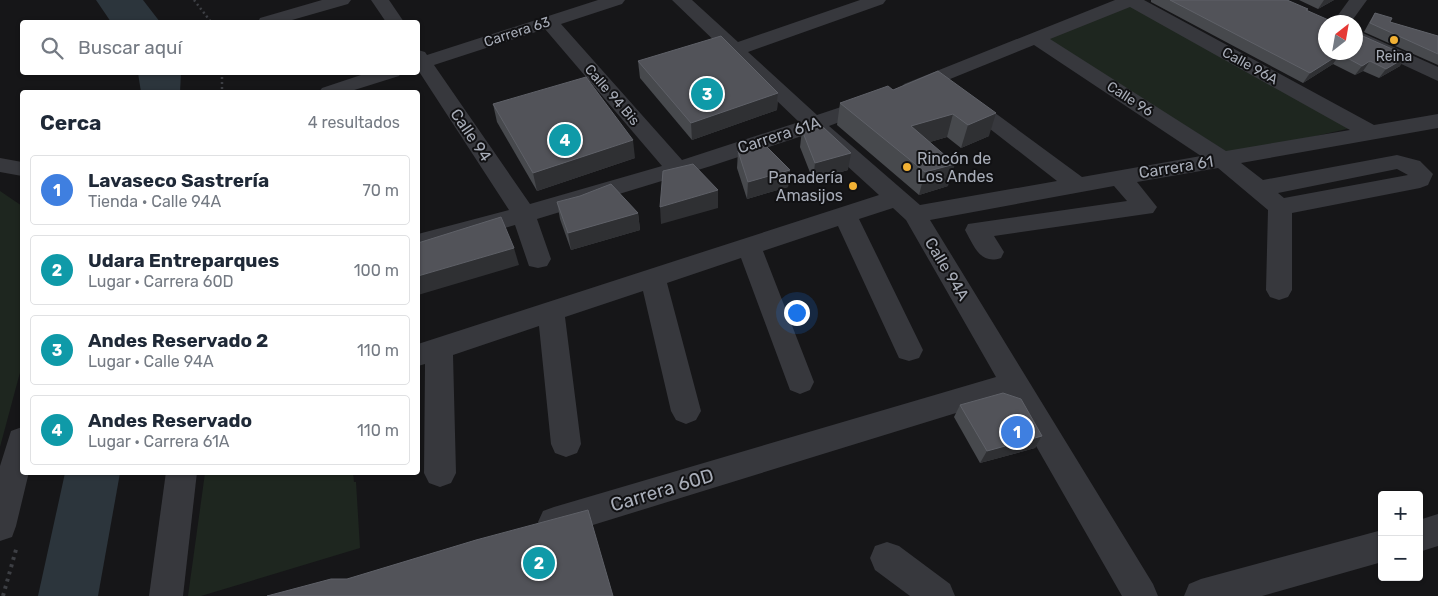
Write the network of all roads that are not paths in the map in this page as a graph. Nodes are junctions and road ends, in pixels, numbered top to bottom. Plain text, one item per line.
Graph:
1 (342, 0) edge
2 (380, 0) edge
3 (616, 0) edge
4 (681, 0) edge
5 (877, 0) edge
6 (1131, 0) edge
7 (1358, 0) edge
8 (1347, 15) edge
9 (274, 20) edge
10 (394, 20) edge
11 (549, 22) junction
12 (1036, 38) junction
13 (1363, 39) edge
14 (734, 50) junction
15 (420, 61) edge
16 (420, 62) edge
17 (383, 75) edge
18 (1438, 75) edge
19 (936, 78) junction
20 (335, 90) edge
21 (1438, 121) edge
22 (814, 124) junction
23 (1370, 132) junction
24 (1224, 160) junction
25 (0, 165) edge
26 (676, 168) junction
27 (20, 169) edge
28 (1119, 177) junction
29 (1076, 184) junction
30 (1259, 189) junction
31 (906, 206) junction
32 (1280, 207) junction
33 (524, 214) junction
34 (845, 215) junction
35 (420, 242) edge
36 (748, 247) junction
37 (992, 252) dead end
38 (538, 259) dead end
39 (652, 278) junction
40 (1279, 290) dead end
41 (551, 311) junction
42 (909, 350) dead end
43 (428, 351) edge
44 (800, 382) dead end
45 (1015, 384) junction
46 (686, 412) dead end
47 (566, 444) dead end
48 (20, 448) edge
49 (440, 473) dead end
50 (182, 475) edge
51 (0, 526) edge
52 (528, 530) edge
53 (1438, 530) edge
54 (1423, 535) edge
55 (1378, 547) edge
56 (887, 558) dead end
57 (1263, 589) edge
58 (166, 596) edge
59 (938, 596) edge
60 (1141, 596) edge
61 (1201, 596) edge

1 - 9 street
2 - 10 street
3 - 11 street, Carrera 63
4 - 14 street, Calle 94A
5 - 14 street
6 - 12 street, Carrera 61A
6 - 23 street, Calle 96A
7 - 8 street
11 - 15 street, Carrera 63
11 - 26 street, Calle 94 Bis
12 - 19 street, Carrera 61A
12 - 24 street, Calle 96
13 - 18 street
14 - 22 street, Calle 94A
16 - 33 street, Calle 94
17 - 20 street
19 - 22 street, Carrera 61A
19 - 29 street
21 - 23 street, Carrera 61
22 - 26 street, Carrera 61A
22 - 31 street, Calle 94A
23 - 24 street, Carrera 61
24 - 28 street, Carrera 61
24 - 30 street, Calle 96
25 - 27 street
26 - 33 street, Carrera 61A
28 - 29 street, Carrera 61
28 - 37 street
29 - 31 street, Carrera 61
30 - 32 street, Calle 96
30 - 32 street
31 - 34 street, Carrera 61
31 - 45 street, Calle 94A
32 - 40 street
33 - 35 street, Carrera 61A
33 - 38 street, Calle 94
34 - 36 street, Carrera 61
34 - 42 street
36 - 39 street, Carrera 61
36 - 44 street
39 - 41 street, Carrera 61
39 - 46 street
41 - 43 street, Carrera 61
41 - 47 street
43 - 49 street
45 - 52 street, Carrera 60D
45 - 60 street, Calle 94A
48 - 51 street
50 - 58 street
53 - 54 street
55 - 57 street
56 - 59 street
57 - 61 street

